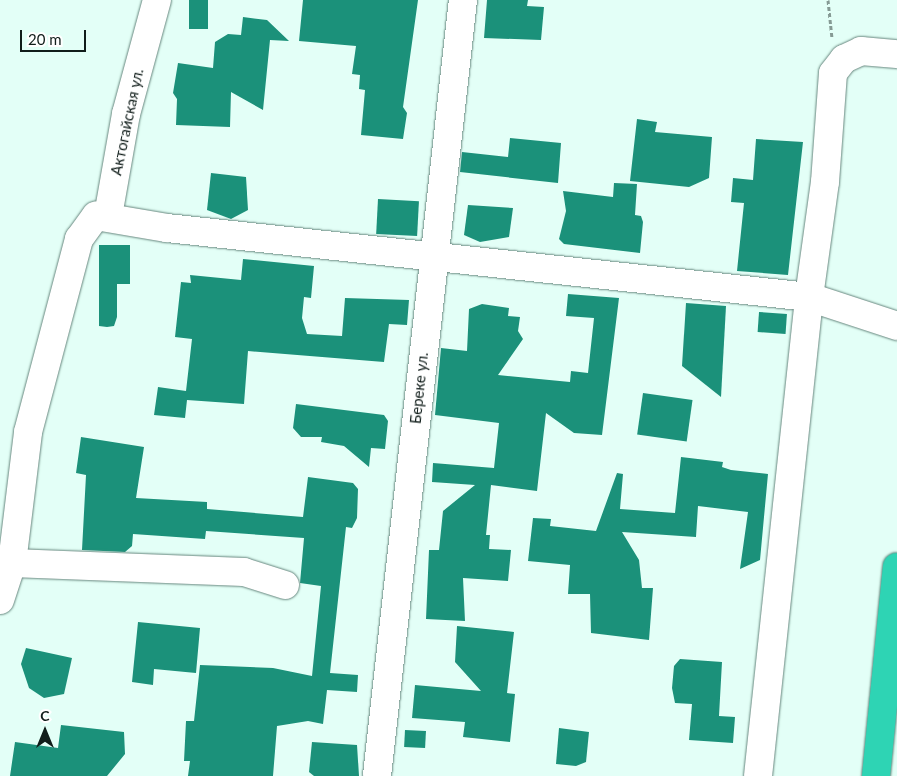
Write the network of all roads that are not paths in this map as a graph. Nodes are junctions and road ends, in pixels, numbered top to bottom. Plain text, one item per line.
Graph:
1 (156, 0) edge
2 (463, 0) edge
3 (897, 54) edge
4 (108, 216) junction
5 (433, 254) junction
6 (809, 296) junction
7 (897, 326) edge
8 (12, 563) junction
9 (896, 583) edge
10 (285, 585) dead end
11 (0, 600) edge
12 (377, 776) edge
13 (758, 776) edge
14 (876, 776) edge

1 - 4 street, Актогайская ул.
2 - 5 street, Береке ул.
3 - 6 street
4 - 5 street
4 - 8 street
5 - 6 street
5 - 12 street, Береке ул.
6 - 7 street
6 - 13 street
8 - 10 street
8 - 11 street
9 - 14 highway

